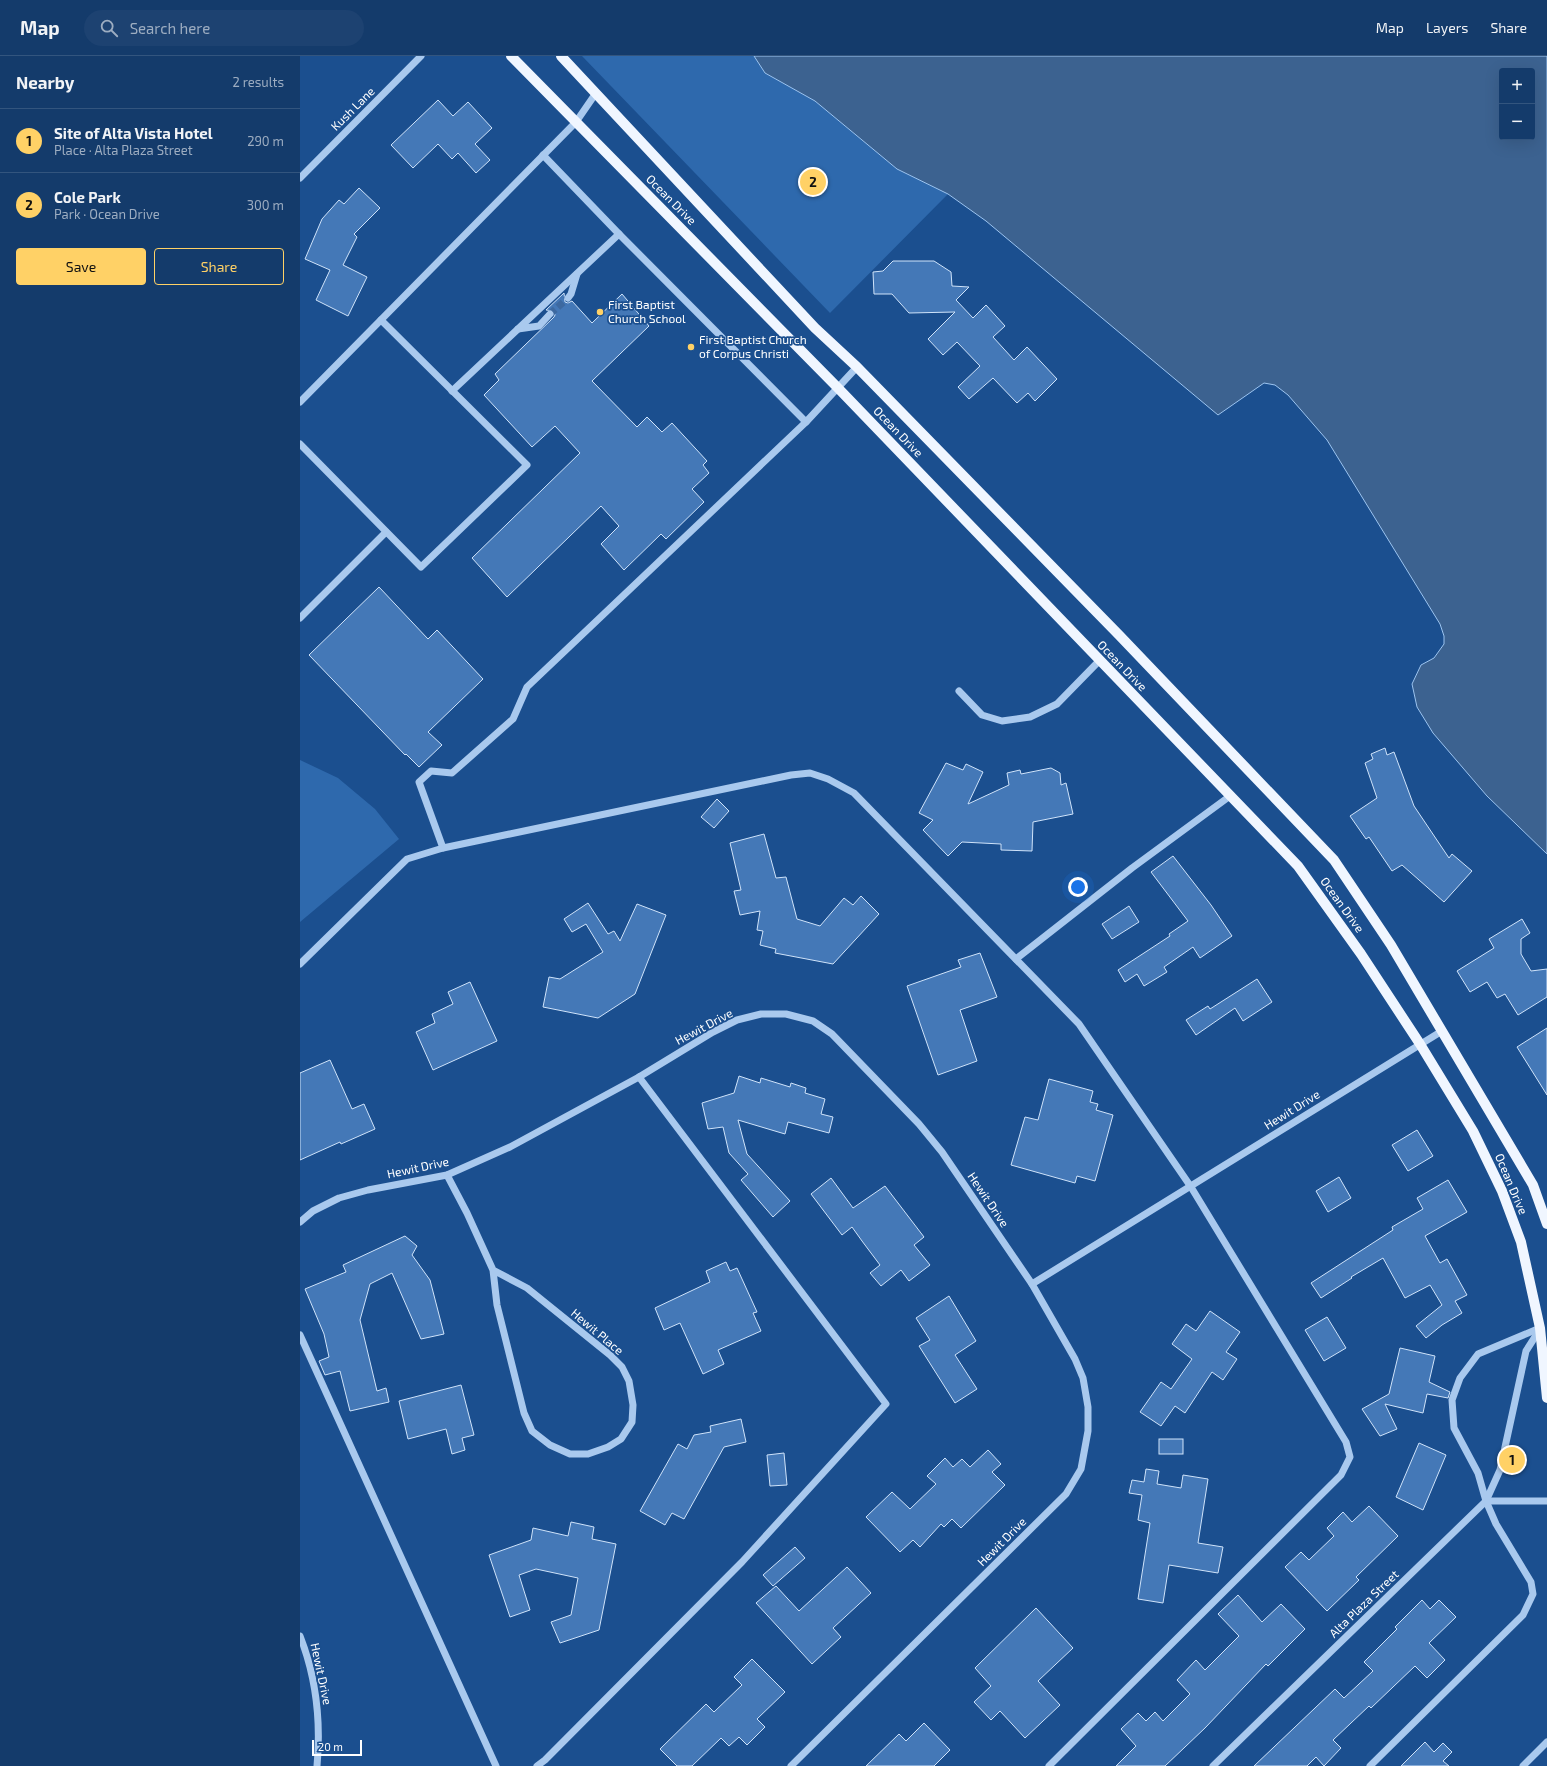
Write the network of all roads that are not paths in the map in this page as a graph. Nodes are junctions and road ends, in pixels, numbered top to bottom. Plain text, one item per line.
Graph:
1 (421, 56) edge
2 (511, 56) edge
3 (561, 56) edge
4 (596, 93) junction
5 (576, 122) junction
6 (543, 155) junction
7 (300, 178) edge
8 (619, 234) junction
9 (578, 272) junction
10 (568, 298) tunnel mouth
11 (550, 314) tunnel mouth
12 (381, 320) junction
13 (518, 329) junction
14 (857, 367) junction
15 (838, 388) junction
16 (452, 391) junction
17 (300, 402) edge
18 (806, 422) junction
19 (300, 444) edge
20 (386, 532) junction
21 (300, 618) edge
22 (1099, 661) junction
23 (959, 691) dead end
24 (1230, 796) junction
25 (443, 848) junction
26 (1016, 959) junction
27 (300, 964) edge
28 (1442, 1031) junction
29 (1420, 1044) junction
30 (638, 1076) junction
31 (447, 1175) junction
32 (1191, 1187) junction
33 (300, 1222) edge
34 (1547, 1224) edge
35 (493, 1270) junction
36 (1032, 1284) junction
37 (1544, 1328) edge
38 (300, 1335) edge
39 (1547, 1398) edge
40 (1486, 1501) junction
41 (1547, 1501) edge
42 (300, 1636) edge
43 (1547, 1742) edge
44 (317, 1766) edge
45 (496, 1766) edge
46 (537, 1766) edge
47 (791, 1766) edge
48 (1049, 1766) edge
49 (1213, 1766) edge
50 (1370, 1766) edge
51 (1523, 1766) edge

1 - 7 street, Kush Lane
2 - 5 main road, Ocean Drive
3 - 4 main road, Ocean Drive
4 - 5 street
4 - 14 main road, Ocean Drive
5 - 6 street
5 - 15 main road, Ocean Drive
6 - 8 street
6 - 12 street
8 - 9 street
8 - 18 street
9 - 10 street
9 - 13 street
11 - 13 street
12 - 16 street
12 - 17 street
13 - 16 street
14 - 15 street
14 - 28 main road, Ocean Drive
15 - 18 street
15 - 22 main road, Ocean Drive
16 - 20 street
18 - 25 street
19 - 20 street
20 - 21 street
22 - 23 street
22 - 24 main road, Ocean Drive
24 - 26 street
24 - 29 main road, Ocean Drive
25 - 26 street
25 - 27 street
26 - 32 street
28 - 29 street, Hewit Drive
28 - 34 main road, Ocean Drive
29 - 32 street, Hewit Drive
29 - 37 main road, Ocean Drive
30 - 31 street, Hewit Drive
30 - 36 street, Hewit Drive
30 - 46 street
31 - 33 street, Hewit Drive
31 - 35 street, Hewit Place
32 - 36 street, Hewit Drive
32 - 48 street
35 - 35 street, Hewit Place
36 - 47 street, Hewit Drive
37 - 39 main road, Ocean Drive
37 - 40 street
37 - 40 street
38 - 45 street
40 - 41 street
40 - 49 street, Alta Plaza Street
40 - 50 street
42 - 44 street, Hewit Drive
43 - 51 street

